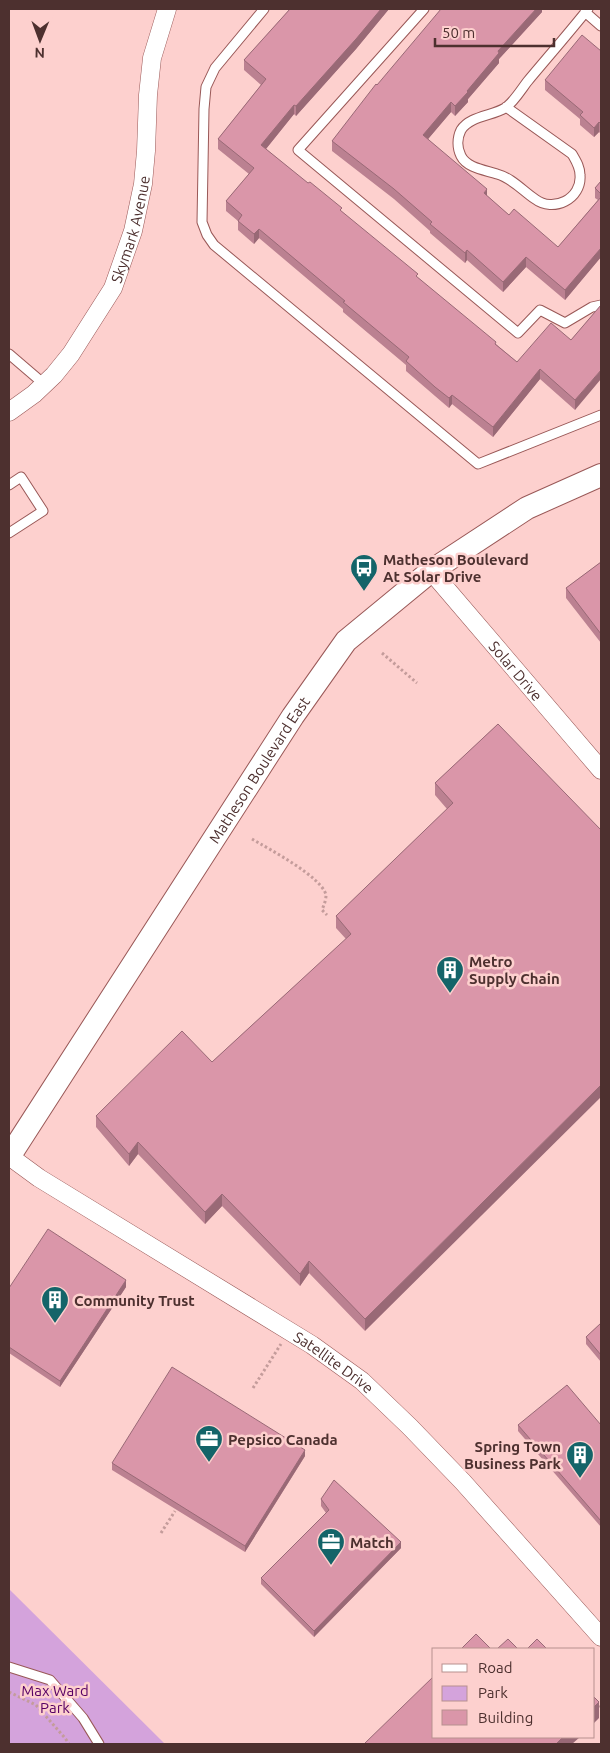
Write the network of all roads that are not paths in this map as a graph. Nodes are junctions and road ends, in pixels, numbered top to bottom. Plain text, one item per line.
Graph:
1 (167, 9) edge
2 (264, 9) edge
3 (424, 9) edge
4 (587, 10) edge
5 (601, 26) edge
6 (506, 107) junction
7 (601, 305) edge
8 (9, 354) edge
9 (44, 384) junction
10 (9, 412) edge
11 (601, 415) edge
12 (601, 475) edge
13 (9, 486) edge
14 (9, 532) edge
15 (431, 571) junction
16 (601, 770) edge
17 (9, 1156) edge
18 (601, 1637) edge
19 (9, 1667) edge
20 (98, 1744) edge

1 - 9 street, Skymark Avenue
2 - 11 lane
3 - 7 lane
4 - 5 lane
4 - 6 lane
6 - 6 lane
8 - 9 lane
9 - 10 street, Skymark Avenue
12 - 15 street, Matheson Boulevard East
13 - 14 lane
15 - 16 street, Solar Drive
15 - 17 street, Matheson Boulevard East
17 - 18 street, Satellite Drive
19 - 20 lane

